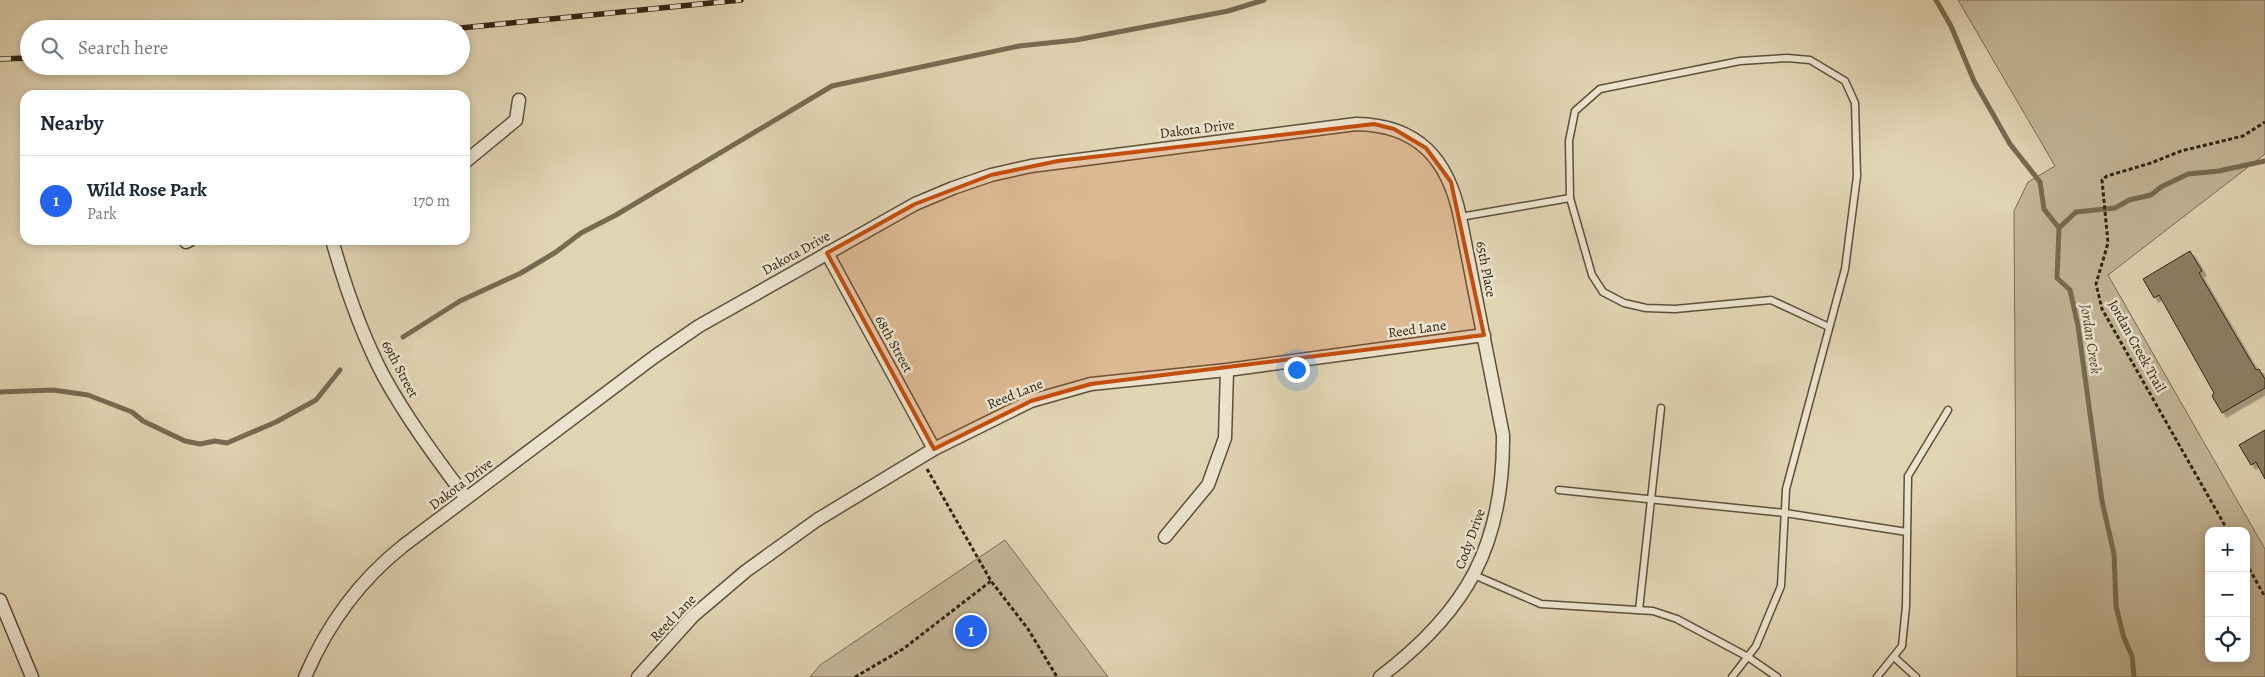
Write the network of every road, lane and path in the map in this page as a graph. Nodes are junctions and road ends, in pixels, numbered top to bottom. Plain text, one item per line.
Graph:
1 (519, 100) dead end
2 (2265, 122) edge
3 (1426, 148) joint
4 (470, 158) edge
5 (1570, 198) junction
6 (1460, 217) junction
7 (334, 245) edge
8 (827, 253) junction
9 (1829, 327) junction
10 (1484, 336) junction
11 (1228, 370) junction
12 (1498, 404) joint
13 (1661, 408) dead end
14 (1948, 410) dead end
15 (934, 449) junction
16 (927, 469) dead end
17 (1558, 490) dead end
18 (466, 498) junction
19 (1650, 499) junction
20 (1785, 513) junction
21 (2226, 527) edge
22 (1907, 532) junction
23 (1165, 537) dead end
24 (2250, 571) edge
25 (1474, 575) junction
26 (991, 581) junction
27 (2265, 597) edge
28 (0, 600) edge
29 (1639, 610) junction
30 (5, 624) edge
31 (1748, 657) junction
32 (1894, 657) junction
33 (1389, 674) edge
34 (32, 677) edge
35 (306, 677) edge
36 (638, 677) edge
37 (855, 677) edge
38 (1057, 677) edge
39 (1732, 677) edge
40 (1776, 677) edge
41 (1877, 677) edge
42 (1916, 677) edge

1 - 4 street
2 - 21 path, Jordan Creek Trail
3 - 6 street, 65th Place
3 - 8 street, Dakota Drive
5 - 6 lane
5 - 9 lane
5 - 9 lane
6 - 10 street, 65th Place
7 - 18 street, 69th Street
8 - 15 street, 68th Street
8 - 18 street, Dakota Drive
9 - 20 lane
10 - 11 street, Reed Lane
10 - 12 street, 65th Place
11 - 15 street, Reed Lane
11 - 23 street
12 - 25 street, Cody Drive
13 - 19 lane
14 - 22 lane
15 - 36 street, Reed Lane
16 - 26 path
17 - 19 lane
18 - 35 street, Dakota Drive
19 - 20 lane
19 - 29 lane
20 - 22 lane
20 - 31 lane
22 - 32 lane
24 - 27 path
25 - 29 lane
25 - 33 street, Cody Drive
26 - 37 path
26 - 38 path
28 - 30 street
29 - 31 lane
30 - 34 street
31 - 39 lane
31 - 40 lane
32 - 41 lane
32 - 42 lane

